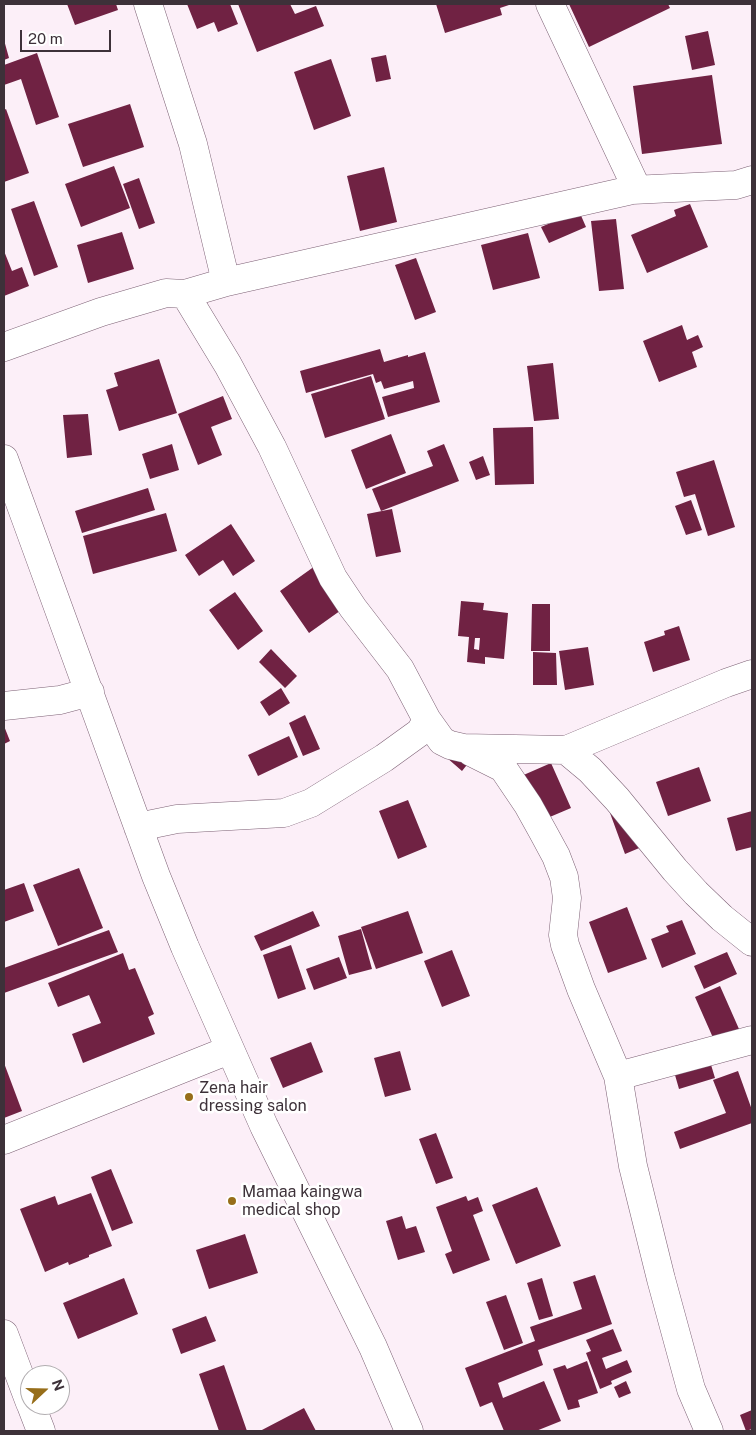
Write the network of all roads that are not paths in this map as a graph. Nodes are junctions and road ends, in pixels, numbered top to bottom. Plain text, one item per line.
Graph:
1 (148, 4) edge
2 (550, 4) edge
3 (752, 180) edge
4 (637, 189) junction
5 (226, 282) junction
6 (184, 294) junction
7 (4, 347) edge
8 (4, 459) edge
9 (752, 674) edge
10 (90, 692) junction
11 (4, 706) edge
12 (427, 720) junction
13 (462, 748) junction
14 (566, 750) junction
15 (138, 827) junction
16 (752, 942) edge
17 (752, 1040) edge
18 (230, 1050) junction
19 (618, 1076) junction
20 (4, 1140) edge
21 (4, 1334) edge
22 (20, 1377) edge
23 (35, 1415) edge
24 (42, 1431) edge
25 (409, 1431) edge
26 (709, 1431) edge

1 - 5 street
2 - 4 street
3 - 4 street
4 - 5 street
5 - 6 street
6 - 7 street
6 - 12 street
8 - 10 street
9 - 14 street
10 - 11 street
10 - 15 street
12 - 13 street
12 - 15 street
13 - 14 street
13 - 19 street
14 - 16 street
15 - 18 street
17 - 19 street
18 - 20 street
18 - 25 street
19 - 26 street
21 - 22 street
23 - 24 street

